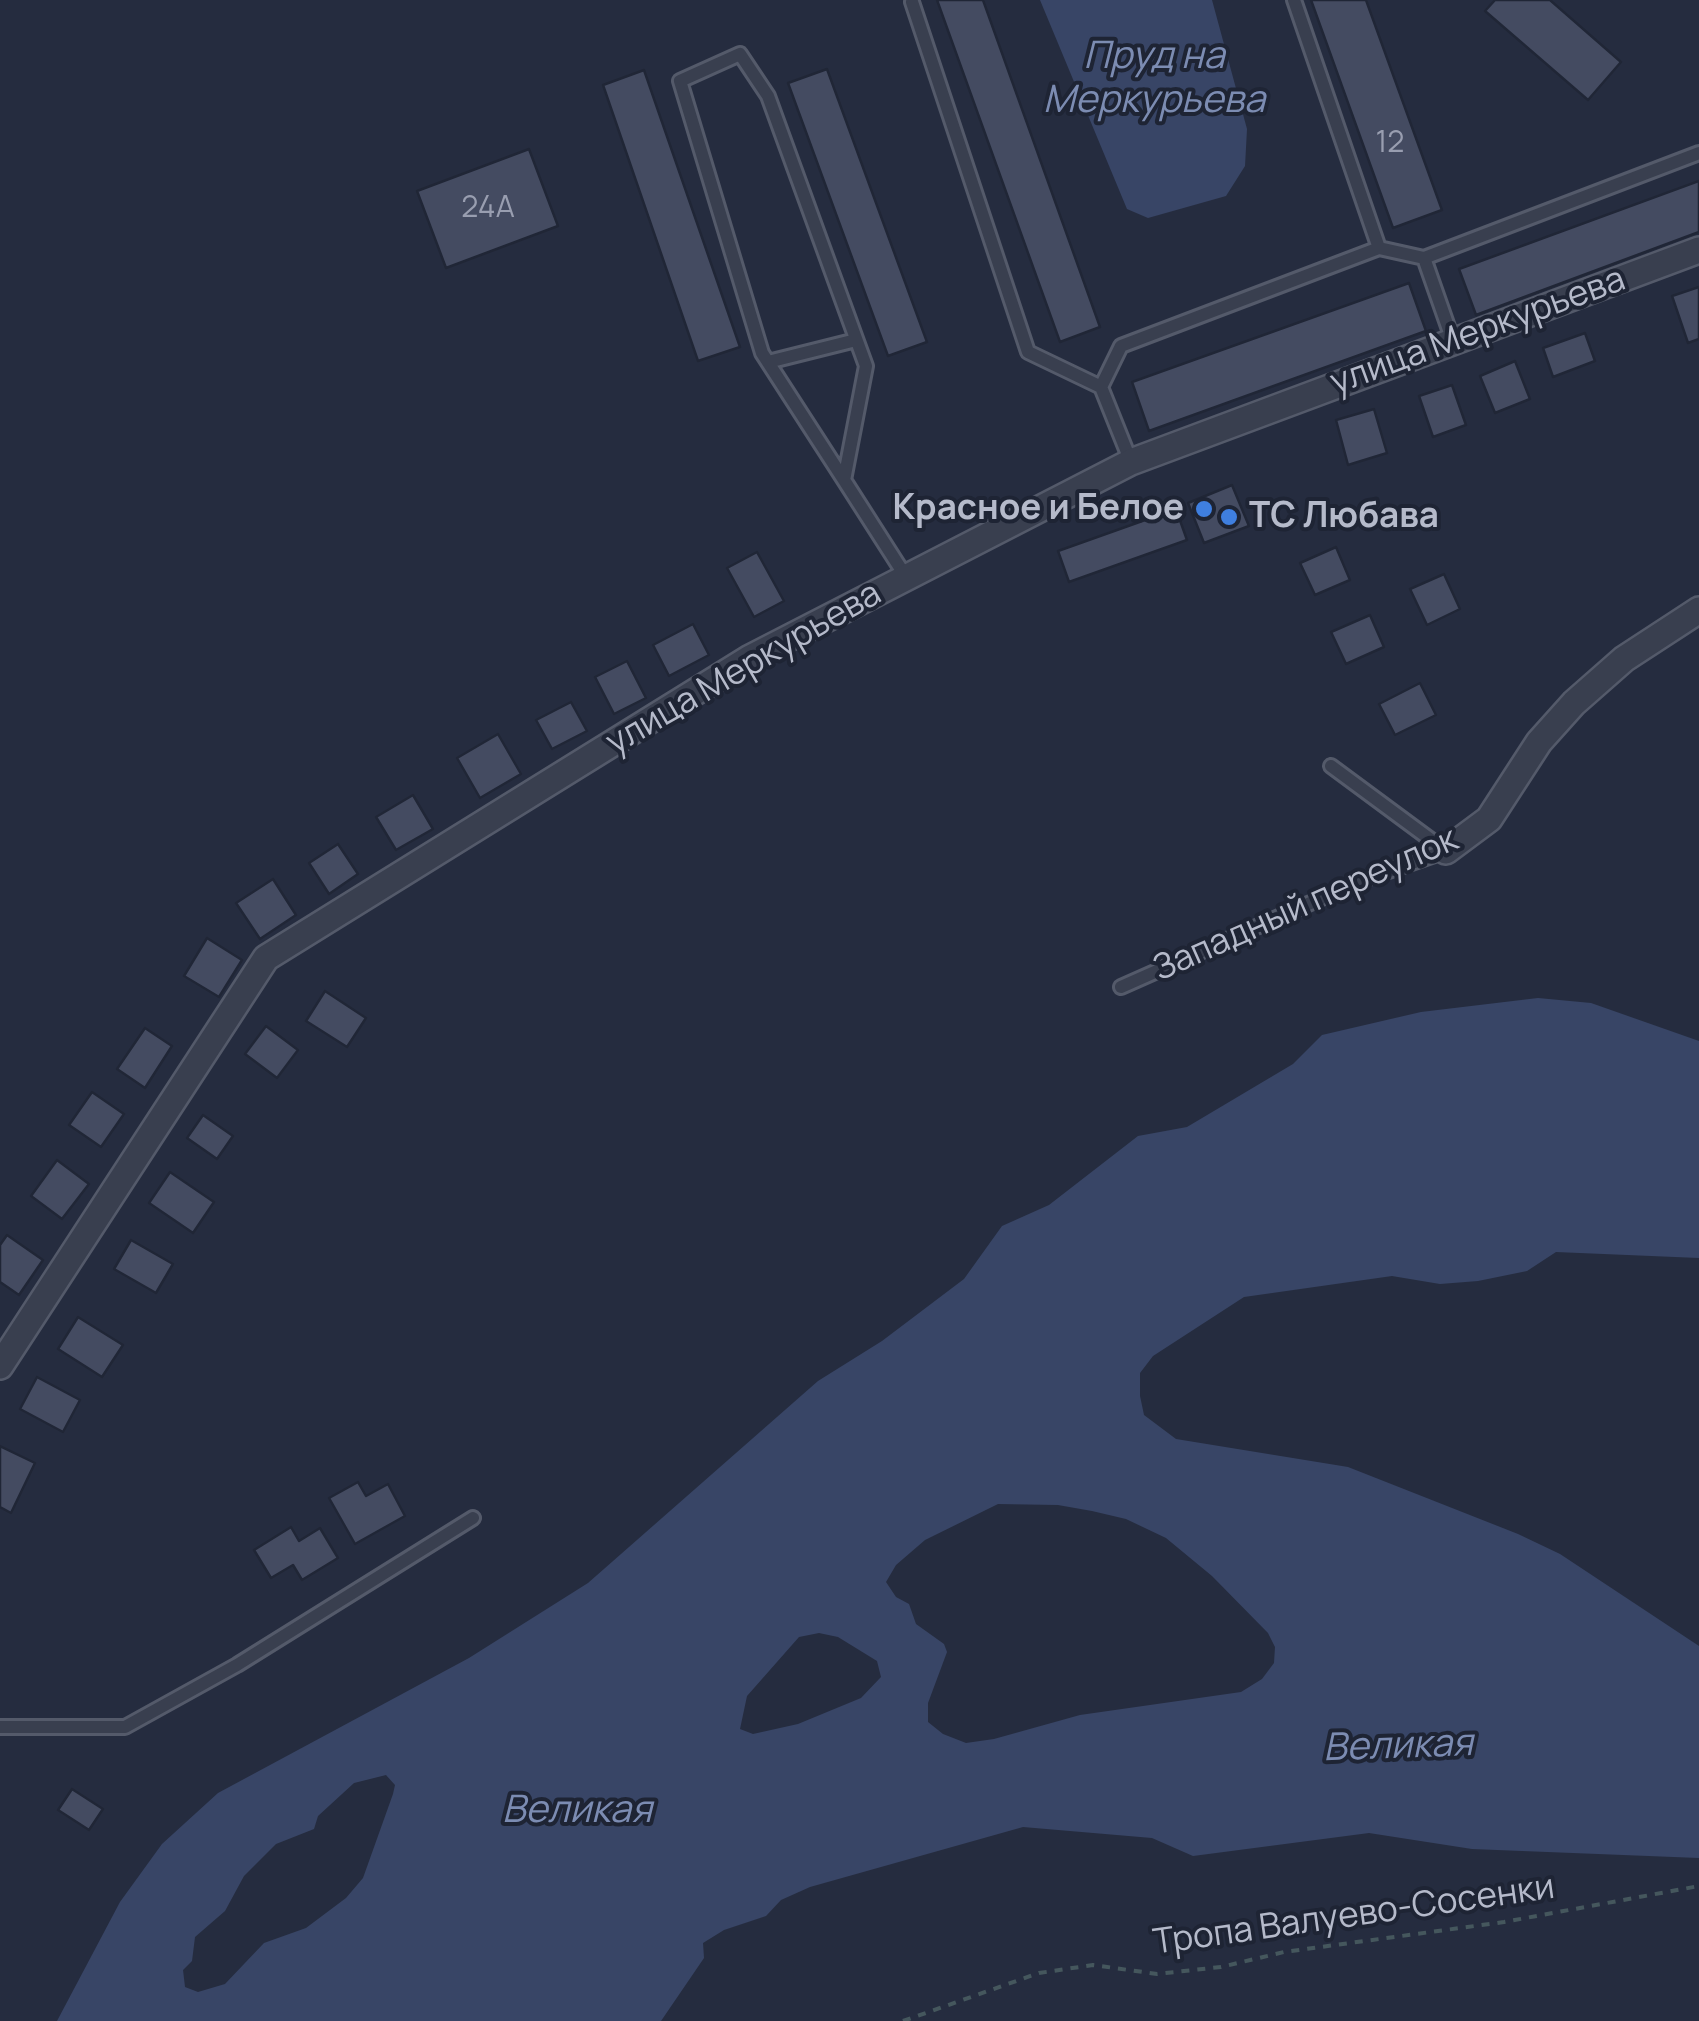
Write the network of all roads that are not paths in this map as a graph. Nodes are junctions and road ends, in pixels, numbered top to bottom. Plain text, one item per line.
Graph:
1 (1294, 0) edge
2 (912, 2) edge
3 (1699, 153) edge
4 (1380, 248) junction
5 (1699, 250) edge
6 (1424, 258) junction
7 (856, 340) junction
8 (1453, 341) junction
9 (768, 362) junction
10 (1101, 386) junction
11 (1131, 462) junction
12 (844, 480) junction
13 (906, 578) junction
14 (1699, 610) edge
15 (1331, 766) dead end
16 (1446, 851) junction
17 (1120, 987) dead end
18 (0, 1366) edge
19 (473, 1518) dead end
20 (0, 1727) edge

1 - 4 lane
2 - 10 lane
3 - 6 lane
4 - 6 lane
4 - 10 lane
5 - 8 street, улица Меркурьева
6 - 8 lane
7 - 9 lane
7 - 9 lane
7 - 12 lane
8 - 11 street, улица Меркурьева
9 - 12 lane
10 - 11 lane
11 - 13 street, улица Меркурьева
12 - 13 lane
13 - 18 street, улица Меркурьева
14 - 16 street, Западный переулок
15 - 16 lane
16 - 17 lane, Западный переулок
19 - 20 lane

